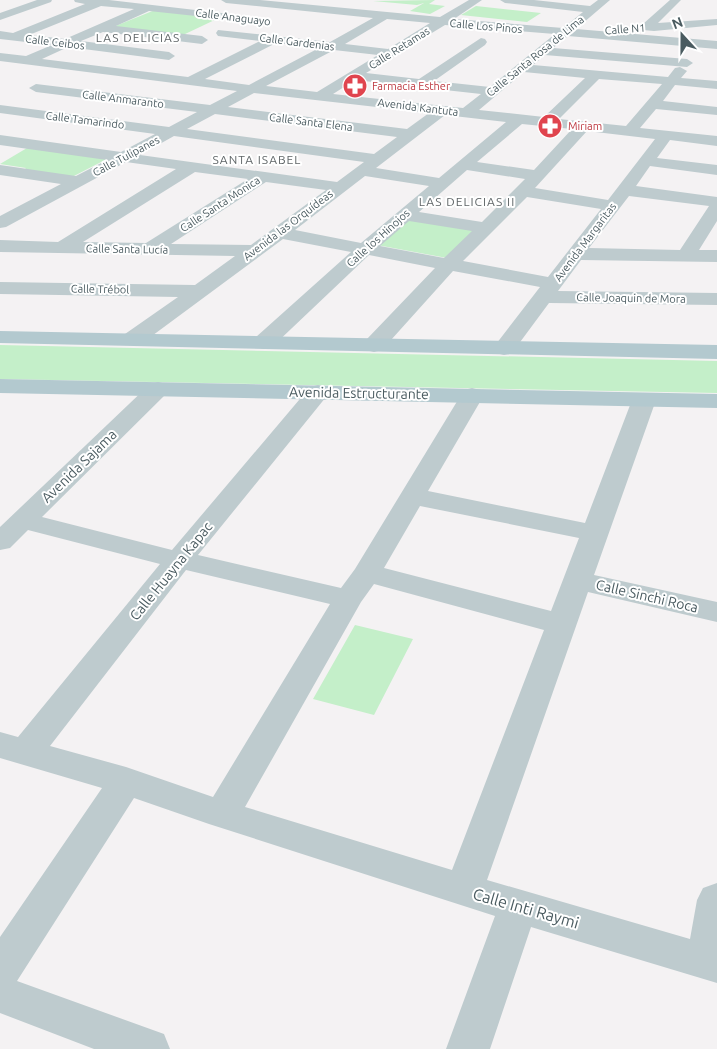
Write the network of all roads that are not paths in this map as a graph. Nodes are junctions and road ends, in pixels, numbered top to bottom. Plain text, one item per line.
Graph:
1 (47, 0) edge
2 (79, 0) edge
3 (167, 0) edge
4 (226, 0) edge
5 (348, 0) edge
6 (478, 0) edge
7 (505, 0) edge
8 (605, 0) edge
9 (100, 2) junction
10 (537, 2) edge
11 (279, 3) edge
12 (680, 4) edge
13 (149, 7) junction
14 (326, 10) junction
15 (593, 10) junction
16 (230, 16) junction
17 (384, 16) junction
18 (0, 17) edge
19 (441, 21) junction
20 (717, 22) edge
21 (646, 27) junction
22 (103, 28) junction
23 (338, 29) dead end
24 (357, 31) junction
25 (563, 33) junction
26 (0, 35) edge
27 (202, 35) junction
28 (418, 36) junction
29 (15, 37) junction
30 (436, 38) dead end
31 (274, 39) junction
32 (463, 40) dead end
33 (660, 41) junction
34 (67, 43) junction
35 (717, 44) edge
36 (332, 46) junction
37 (527, 46) dead end
38 (543, 49) junction
39 (392, 53) junction
40 (169, 56) junction
41 (0, 57) edge
42 (26, 60) junction
43 (693, 61) junction
44 (80, 68) junction
45 (519, 68) junction
46 (0, 71) edge
47 (130, 74) junction
48 (353, 76) junction
49 (594, 76) junction
50 (190, 81) junction
51 (672, 82) junction
52 (422, 84) junction
53 (717, 85) edge
54 (252, 89) junction
55 (492, 91) junction
56 (27, 92) junction
57 (320, 96) junction
58 (652, 104) junction
59 (0, 106) edge
60 (0, 110) edge
61 (211, 110) junction
62 (442, 110) junction
63 (717, 111) edge
64 (466, 113) junction
65 (518, 119) junction
66 (548, 122) junction
67 (583, 126) junction
68 (630, 131) junction
69 (171, 132) junction
70 (411, 134) junction
71 (666, 135) junction
72 (0, 140) edge
73 (717, 141) edge
74 (17, 142) junction
75 (0, 151) edge
76 (124, 157) junction
77 (379, 159) junction
78 (646, 161) junction
79 (463, 165) junction
80 (194, 166) junction
81 (0, 170) edge
82 (717, 170) edge
83 (362, 171) junction
84 (264, 176) junction
85 (538, 176) junction
86 (77, 181) junction
87 (440, 184) junction
88 (340, 187) junction
89 (624, 190) junction
90 (523, 191) junction
91 (717, 202) edge
92 (612, 206) junction
93 (717, 207) edge
94 (0, 210) edge
95 (25, 210) junction
96 (404, 215) junction
97 (0, 223) edge
98 (487, 228) junction
99 (280, 233) junction
100 (0, 246) edge
101 (61, 248) junction
102 (150, 249) junction
103 (364, 250) junction
104 (254, 251) junction
105 (576, 254) junction
106 (686, 255) junction
107 (717, 256) edge
108 (449, 264) junction
109 (0, 288) edge
110 (549, 290) junction
111 (200, 291) junction
112 (717, 299) edge
113 (0, 337) edge
114 (134, 339) junction
115 (264, 342) junction
116 (374, 345) junction
117 (504, 348) junction
118 (717, 352) edge
119 (0, 386) edge
120 (158, 389) junction
121 (318, 392) junction
122 (472, 395) junction
123 (644, 400) junction
124 (717, 401) edge
125 (412, 496) junction
126 (23, 520) junction
127 (594, 533) junction
128 (0, 542) edge
129 (180, 560) junction
130 (367, 573) junction
131 (578, 580) junction
132 (348, 599) junction
133 (717, 612) edge
134 (561, 624) junction
135 (13, 749) edge
136 (126, 781) junction
137 (222, 814) junction
138 (464, 890) junction
139 (717, 900) edge
140 (518, 906) junction
141 (712, 963) edge
142 (0, 972) edge
143 (0, 994) edge
144 (148, 1049) edge
145 (468, 1049) edge

1 - 18 street
2 - 9 street, Calle Anaguayo
3 - 13 street
4 - 11 street, Calle Los Pinos
5 - 14 street
6 - 19 street, Calle Retamas
7 - 10 street
8 - 15 street, Calle Santa Rosa de Lima
9 - 13 street, Calle Anaguayo
9 - 29 street
10 - 15 street
11 - 14 street, Calle Los Pinos
11 - 16 street, Calle Anaguayo
12 - 21 street
13 - 16 street, Calle Anaguayo
13 - 22 street
14 - 17 street, Calle Los Pinos
15 - 25 street, Calle Santa Rosa de Lima
16 - 27 street
17 - 19 street, Calle Los Pinos
17 - 24 street, Calle Tulipanes
19 - 25 street, Calle Los Pinos
19 - 28 street, Calle Retamas
20 - 21 street, Calle N1
21 - 25 street, Calle N1
22 - 27 street
22 - 34 street
23 - 24 street
24 - 36 street, Calle Tulipanes
25 - 33 street, Calle Los Pinos
25 - 38 street, Calle Santa Rosa de Lima
26 - 29 street, Calle Ceibos
27 - 31 street, Calle Gardenias
27 - 40 street
28 - 30 street
28 - 39 street, Calle Retamas
29 - 34 street, Calle Ceibos
31 - 36 street, Calle Gardenias
31 - 50 street
32 - 52 street
33 - 35 street, Calle Los Pinos
33 - 43 street
34 - 40 street, Calle Ceibos
34 - 42 street
36 - 39 street, Calle Gardenias
36 - 54 street, Calle Tulipanes
37 - 38 street
38 - 43 street
38 - 45 street, Calle Santa Rosa de Lima
39 - 48 street, Calle Retamas
40 - 47 street
41 - 42 street, Avenida Kantuta
42 - 44 street, Avenida Kantuta
42 - 46 street
43 - 51 street
44 - 47 street, Avenida Kantuta
44 - 56 street
45 - 49 street
45 - 55 street, Calle Santa Rosa de Lima
47 - 50 street, Avenida Kantuta
48 - 52 street
48 - 57 street, Calle Retamas
49 - 51 street
49 - 66 street
50 - 54 street, Avenida Kantuta
51 - 53 street
51 - 58 street
52 - 55 street
54 - 57 street, Avenida Kantuta
54 - 61 street, Calle Tulipanes
55 - 64 street, Calle Santa Rosa de Lima
56 - 59 street
56 - 61 street, Calle Anmaranto
57 - 62 street, Avenida Kantuta
58 - 63 street
58 - 68 street
60 - 69 street, Calle Tamarindo
61 - 69 street, Calle Tulipanes
61 - 70 street, Calle Santa Elena
62 - 64 street, Avenida Kantuta
62 - 70 street, Avenida las Orquídeas
64 - 65 street, Avenida Kantuta
65 - 66 street, Avenida Kantuta
65 - 79 street, Calle los Hinojos
66 - 67 street, Avenida Kantuta
67 - 68 street, Avenida Kantuta
67 - 85 street
68 - 71 street, Avenida Kantuta
69 - 76 street, Calle Tulipanes
69 - 77 street, Calle Tamarindo
70 - 77 street, Avenida las Orquídeas
71 - 73 street, Avenida Kantuta
71 - 78 street, Avenida Margaritas
72 - 74 street
74 - 75 street
74 - 76 street
76 - 80 street
76 - 86 street, Calle Tulipanes
77 - 83 street, Avenida las Orquídeas
78 - 82 street
78 - 89 street, Avenida Margaritas
79 - 85 street
79 - 87 street, Calle los Hinojos
80 - 84 street
80 - 101 street
81 - 86 street
83 - 87 street
83 - 88 street, Avenida las Orquídeas
84 - 88 street
84 - 102 street, Calle Santa Monica
85 - 90 street
86 - 95 street, Calle Tulipanes
87 - 96 street, Calle los Hinojos
88 - 99 street, Avenida las Orquídeas
89 - 91 street
89 - 92 street, Avenida Margaritas
90 - 92 street
90 - 98 street
92 - 105 street, Avenida Margaritas
93 - 106 street
94 - 95 street
95 - 97 street, Calle Tulipanes
96 - 98 street
96 - 103 street, Calle los Hinojos
98 - 108 street
99 - 103 street, Calle Joaquin de Mora
99 - 104 street, Avenida las Orquídeas
100 - 101 street, Calle Santa Lucía
101 - 102 street, Calle Santa Lucía
102 - 104 street, Calle Santa Lucía
103 - 108 street, Calle Joaquin de Mora
103 - 115 street, Calle los Hinojos
104 - 111 street, Avenida las Orquídeas
105 - 106 street
105 - 110 street, Avenida Margaritas
106 - 107 street
108 - 110 street, Calle Joaquin de Mora
108 - 116 street
109 - 111 street, Calle Trébol
110 - 112 street, Calle Joaquin de Mora
110 - 117 street, Avenida Margaritas
111 - 114 street, Avenida las Orquídeas
113 - 114 main road
114 - 115 main road
115 - 116 main road
116 - 117 main road
117 - 118 main road
119 - 120 main road, Avenida Estructurante
120 - 121 main road, Avenida Estructurante
120 - 126 street, Avenida Sajama
121 - 122 main road, Avenida Estructurante
121 - 129 street, Calle Huayna Kapac
122 - 123 main road, Avenida Estructurante
122 - 125 street
123 - 124 main road, Avenida Estructurante
123 - 127 street
125 - 127 street
125 - 130 street
126 - 128 street, Avenida Sajama
126 - 129 street
127 - 131 street
129 - 132 street
129 - 135 street, Calle Huayna Kapac
130 - 132 street
130 - 134 street
131 - 133 street, Calle Sinchi Roca
131 - 134 street
132 - 137 street
134 - 138 street
135 - 136 street, Calle Inti Raymi
136 - 137 street, Calle Inti Raymi
136 - 142 street
137 - 138 street, Calle Inti Raymi
138 - 140 street, Calle Inti Raymi
139 - 141 street
140 - 141 street, Calle Inti Raymi
140 - 145 street
143 - 144 street

